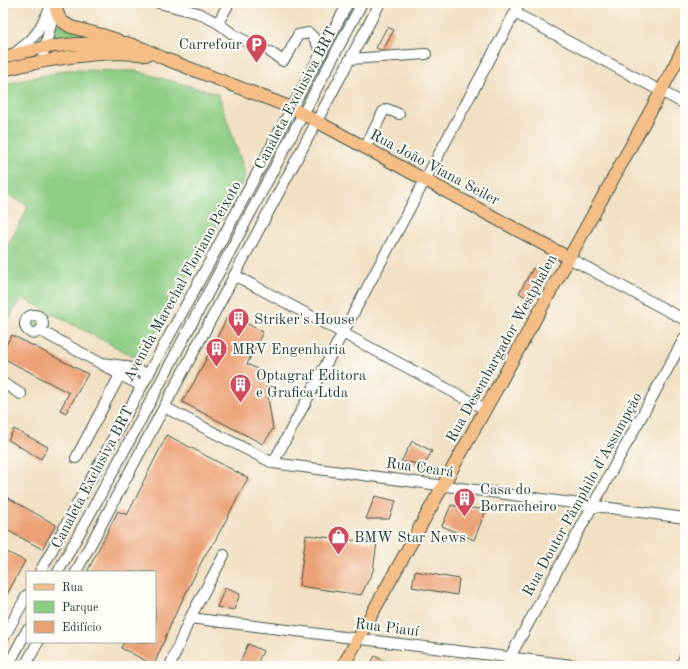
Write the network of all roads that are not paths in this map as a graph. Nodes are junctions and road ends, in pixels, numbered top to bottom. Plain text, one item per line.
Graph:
1 (159, 3) edge
2 (230, 3) edge
3 (348, 3) edge
4 (362, 3) edge
5 (380, 3) edge
6 (520, 3) edge
7 (55, 5) edge
8 (515, 13) junction
9 (218, 23) junction
10 (126, 43) junction
11 (685, 45) edge
12 (45, 47) junction
13 (257, 47) dead end
14 (270, 52) dead end
15 (322, 53) junction
16 (426, 54) dead end
17 (8, 56) edge
18 (163, 58) junction
19 (350, 59) junction
20 (41, 61) junction
21 (3, 70) edge
22 (661, 91) junction
23 (685, 104) edge
24 (292, 108) junction
25 (303, 114) junction
26 (399, 114) dead end
27 (316, 122) junction
28 (365, 148) junction
29 (425, 180) junction
30 (231, 249) junction
31 (569, 258) junction
32 (208, 265) junction
33 (234, 275) junction
34 (685, 320) edge
35 (40, 331) dead end
36 (343, 333) junction
37 (685, 337) edge
38 (100, 363) junction
39 (149, 374) junction
40 (120, 375) junction
41 (3, 383) edge
42 (142, 386) junction
43 (21, 394) dead end
44 (164, 407) junction
45 (485, 409) junction
46 (76, 458) dead end
47 (273, 463) junction
48 (443, 486) junction
49 (685, 518) edge
50 (224, 556) dead end
51 (41, 571) edge
52 (59, 571) edge
53 (77, 571) edge
54 (26, 597) edge
55 (190, 618) junction
56 (26, 632) edge
57 (3, 639) edge
58 (358, 639) junction
59 (37, 643) edge
60 (685, 657) edge
61 (508, 661) edge
62 (8, 666) edge
63 (25, 666) edge
64 (170, 666) edge
65 (343, 666) edge
66 (580, 666) edge
67 (680, 666) edge

1 - 9 street
2 - 9 street
3 - 15 street, Avenida Marechal Floriano Peixoto
4 - 25 street, Canaleta Exclusiva BRT
5 - 19 street
6 - 8 street
7 - 10 main road
7 - 12 street
7 - 17 street
8 - 22 street
8 - 29 street
9 - 13 street
10 - 12 main road, Rua João Viana Seiler
10 - 18 main road, Rua João Viana Seiler
11 - 22 main road, Rua Desembargador Westphalen
12 - 17 main road, Rua João Viana Seiler
12 - 20 street
14 - 15 street
15 - 24 street, Avenida Marechal Floriano Peixoto
16 - 19 street
18 - 20 main road, Rua João Viana Seiler
18 - 24 main road, Rua João Viana Seiler
19 - 27 street
20 - 21 main road, Rua João Viana Seiler
22 - 23 street
22 - 31 main road, Rua Desembargador Westphalen
24 - 25 main road, Rua João Viana Seiler
24 - 32 street, Avenida Marechal Floriano Peixoto
25 - 27 main road, Rua João Viana Seiler
25 - 30 street, Canaleta Exclusiva BRT
26 - 28 street
27 - 28 main road, Rua João Viana Seiler
27 - 33 street
28 - 29 main road, Rua João Viana Seiler
29 - 31 main road, Rua João Viana Seiler
29 - 36 street
30 - 32 street, Canaleta Exclusiva BRT
30 - 52 street, Canaleta Exclusiva BRT
31 - 34 street, Rua João Viana Seiler
31 - 45 main road, Rua Desembargador Westphalen
32 - 39 street, Avenida Marechal Floriano Peixoto
33 - 36 street
33 - 44 street
35 - 38 street
36 - 45 street
36 - 47 street
37 - 61 street, Rua Doutor Pâmphilo d'Assumpção
38 - 39 street
38 - 40 street
39 - 42 street, Avenida Marechal Floriano Peixoto
40 - 42 street
40 - 46 street
41 - 43 street
42 - 51 street, Avenida Marechal Floriano Peixoto
44 - 47 street, Rua Ceará
44 - 53 street
45 - 48 main road, Rua Desembargador Westphalen
47 - 48 street, Rua Ceará
48 - 49 street, Rua Ceará
48 - 58 main road, Rua Desembargador Westphalen
50 - 55 street
54 - 57 street
55 - 58 street, Rua Piauí
55 - 64 street
56 - 62 street
58 - 61 street, Rua Piauí
58 - 65 main road, Rua Desembargador Westphalen
59 - 63 street
60 - 67 street
61 - 66 street, Rua Piauí

